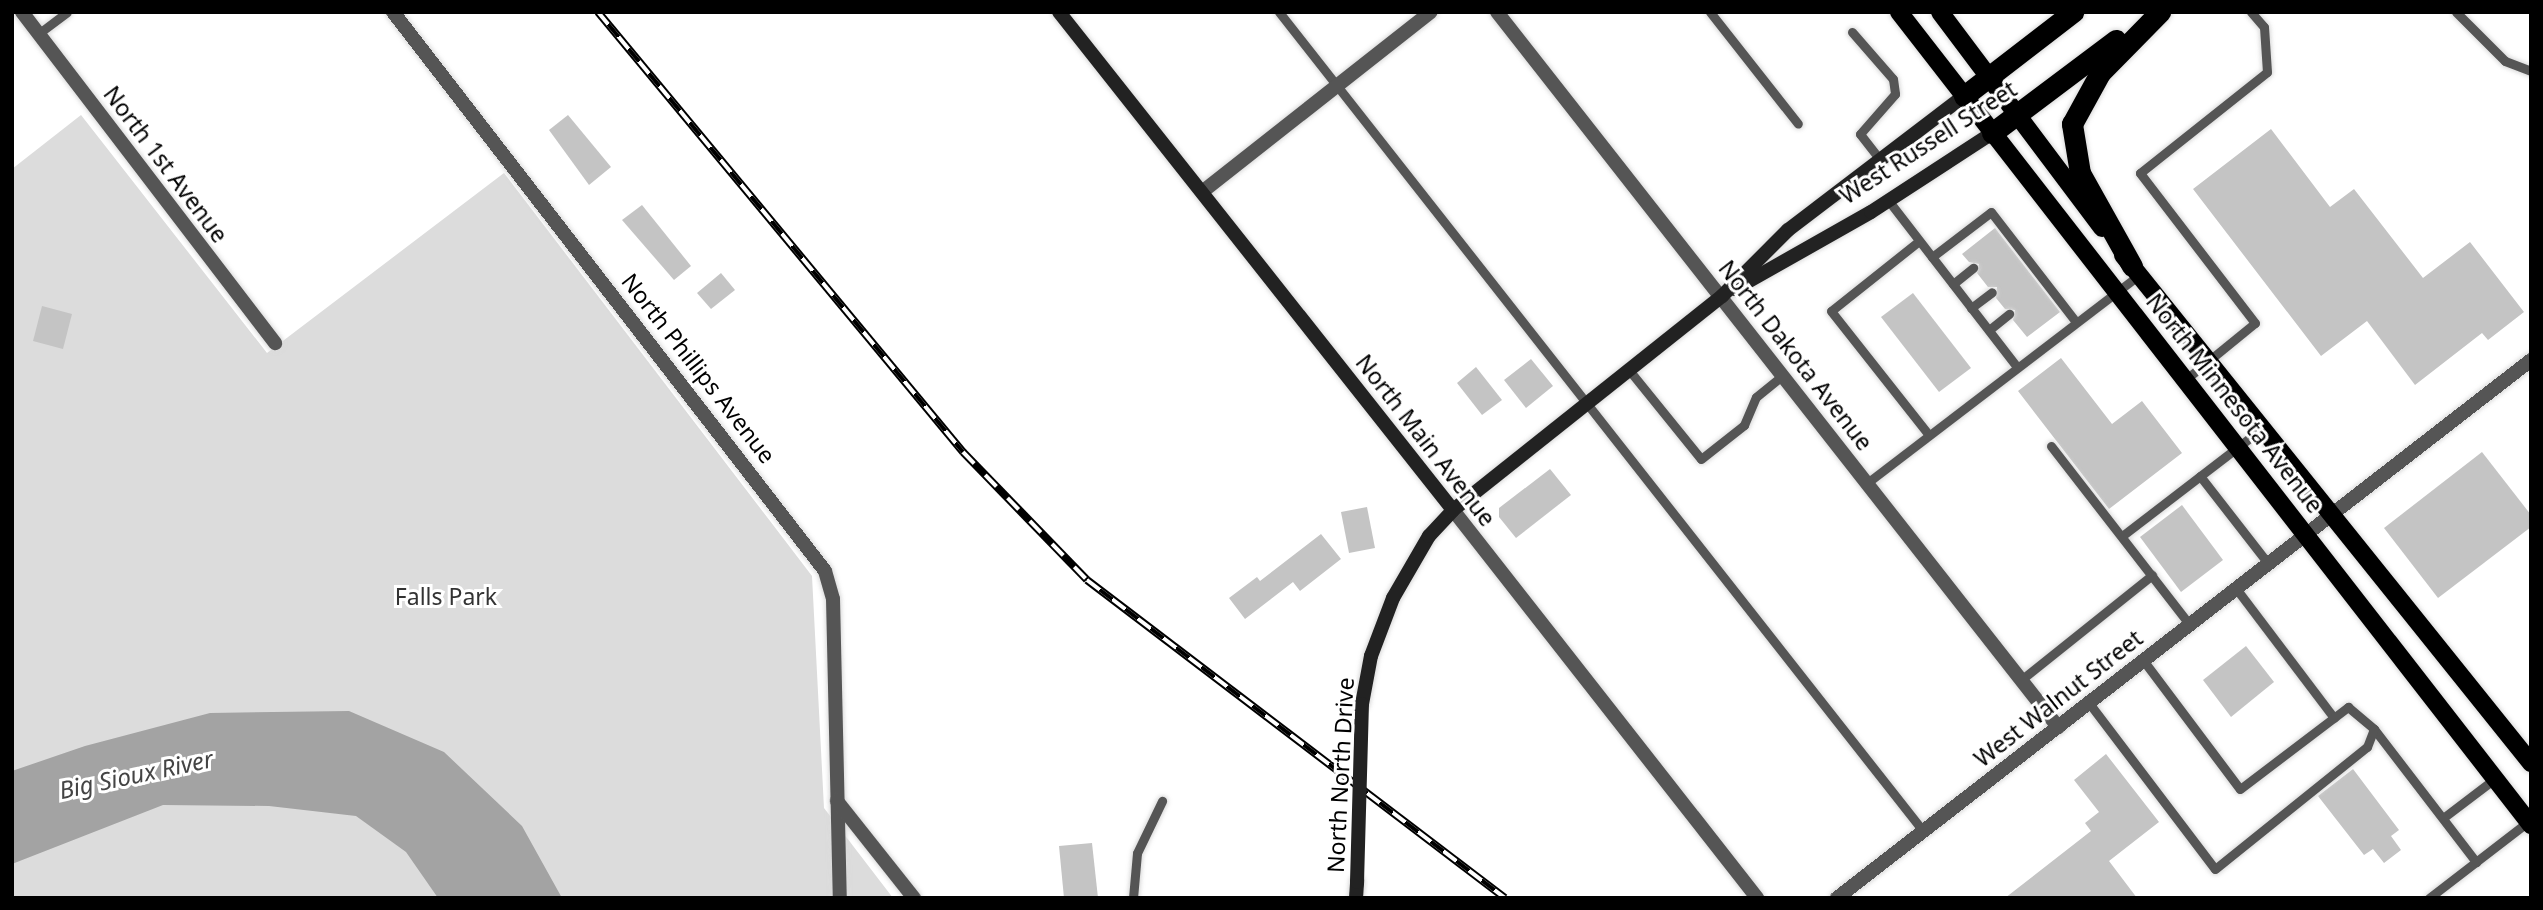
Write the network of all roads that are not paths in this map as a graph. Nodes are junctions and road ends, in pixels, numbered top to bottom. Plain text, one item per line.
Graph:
1 (22, 12) edge
2 (67, 12) edge
3 (393, 12) edge
4 (1059, 12) edge
5 (1279, 12) edge
6 (1431, 12) edge
7 (1497, 12) edge
8 (1710, 12) edge
9 (1899, 12) edge
10 (1940, 12) edge
11 (2073, 12) edge
12 (2150, 12) edge
13 (2160, 12) edge
14 (2251, 12) edge
15 (2456, 12) edge
16 (1852, 32) dead end
17 (38, 34) junction
18 (2531, 71) edge
19 (1990, 77) junction
20 (1337, 86) junction
21 (1964, 96) junction
22 (2018, 117) junction
23 (1798, 124) dead end
24 (1992, 133) junction
25 (1880, 160) junction
26 (1202, 192) junction
27 (1888, 201) junction
28 (1919, 241) junction
29 (1932, 257) junction
30 (1973, 268) dead end
31 (2135, 271) junction
32 (1953, 284) junction
33 (1992, 292) dead end
34 (2116, 292) junction
35 (1722, 296) junction
36 (1971, 308) junction
37 (2009, 314) dead end
38 (2076, 322) junction
39 (1989, 330) junction
40 (275, 343) dead end
41 (2531, 360) edge
42 (2209, 361) junction
43 (2017, 367) junction
44 (1629, 370) junction
45 (1783, 375) junction
46 (2184, 380) junction
47 (1585, 404) junction
48 (2263, 428) junction
49 (1929, 435) junction
50 (2051, 446) dead end
51 (2237, 448) junction
52 (2200, 476) junction
53 (1867, 483) junction
54 (1453, 510) junction
55 (2331, 512) junction
56 (2305, 532) junction
57 (2122, 536) junction
58 (2267, 562) junction
59 (2152, 575) junction
60 (2235, 587) junction
61 (2189, 624) junction
62 (2143, 660) junction
63 (2021, 680) junction
64 (2089, 703) junction
65 (2334, 718) junction
66 (2058, 727) junction
67 (2374, 729) junction
68 (2531, 763) edge
69 (2493, 780) junction
70 (838, 801) junction
71 (1162, 801) dead end
72 (2443, 818) junction
73 (2530, 823) edge
74 (1923, 831) junction
75 (2476, 862) junction
76 (840, 898) edge
77 (914, 898) edge
78 (1133, 898) edge
79 (1356, 898) edge
80 (1757, 898) edge
81 (1837, 898) edge
82 (2429, 898) edge

1 - 17 street, North 1st Avenue
2 - 17 lane
3 - 70 street, North Phillips Avenue
4 - 26 main road, North Main Avenue
5 - 20 lane
6 - 20 street
7 - 35 street, North Dakota Avenue
8 - 23 lane
9 - 21 main road, North Minnesota Avenue
10 - 19 main road, North Minnesota Avenue
11 - 19 highway, West Russell Street
12 - 22 highway, West Russell Street
13 - 31 highway
14 - 42 lane
15 - 18 lane
16 - 25 lane
17 - 40 street, North 1st Avenue
19 - 21 highway, West Russell Street
19 - 22 main road, North Minnesota Avenue
20 - 26 street
20 - 47 lane
21 - 24 main road, North Minnesota Avenue
21 - 25 main road, West Russell Street
22 - 24 highway, West Russell Street
22 - 31 main road, North Minnesota Avenue
24 - 27 main road, West Russell Street
24 - 34 main road, North Minnesota Avenue
25 - 35 main road, West Russell Street
26 - 54 main road, North Main Avenue
27 - 28 lane
27 - 35 main road, West Russell Street
28 - 29 lane
28 - 49 lane
29 - 32 lane
29 - 38 lane
30 - 32 lane
31 - 34 lane
31 - 42 main road, North Minnesota Avenue
32 - 36 lane
33 - 36 lane
34 - 38 lane
34 - 46 main road, North Minnesota Avenue
35 - 44 main road, West Russell Street
35 - 45 street, North Dakota Avenue
36 - 39 lane
37 - 39 lane
38 - 43 lane
39 - 43 lane
41 - 55 street, West Walnut Street
42 - 46 lane
42 - 48 main road, North Minnesota Avenue
43 - 49 lane
44 - 45 lane
44 - 47 main road, West Russell Street
45 - 53 street, North Dakota Avenue
46 - 51 main road, North Minnesota Avenue
47 - 54 main road, West Russell Street
47 - 74 lane
48 - 51 lane
48 - 55 main road, North Minnesota Avenue
49 - 53 lane
50 - 57 lane
51 - 52 lane
51 - 56 main road, North Minnesota Avenue
52 - 57 lane
52 - 58 lane
53 - 63 street, North Dakota Avenue
54 - 79 main road, North North Drive, bridge
54 - 80 street, North Main Avenue
55 - 56 street, West Walnut Street
55 - 68 main road, North Minnesota Avenue
56 - 58 street, West Walnut Street
56 - 69 main road, North Minnesota Avenue
57 - 59 lane
58 - 60 street, West Walnut Street
59 - 61 lane
59 - 63 lane
60 - 61 street, West Walnut Street
60 - 65 lane
61 - 62 street, West Walnut Street
62 - 64 street, West Walnut Street
62 - 65 lane
63 - 66 street, North Dakota Avenue
64 - 66 street, West Walnut Street
64 - 67 lane
65 - 67 lane
66 - 74 street, West Walnut Street
67 - 72 lane
69 - 72 lane
69 - 73 main road, North Minnesota Avenue
70 - 76 street, North Phillips Avenue
70 - 77 street
71 - 78 lane
72 - 75 lane
73 - 75 lane
74 - 81 street, West Walnut Street
75 - 82 lane

